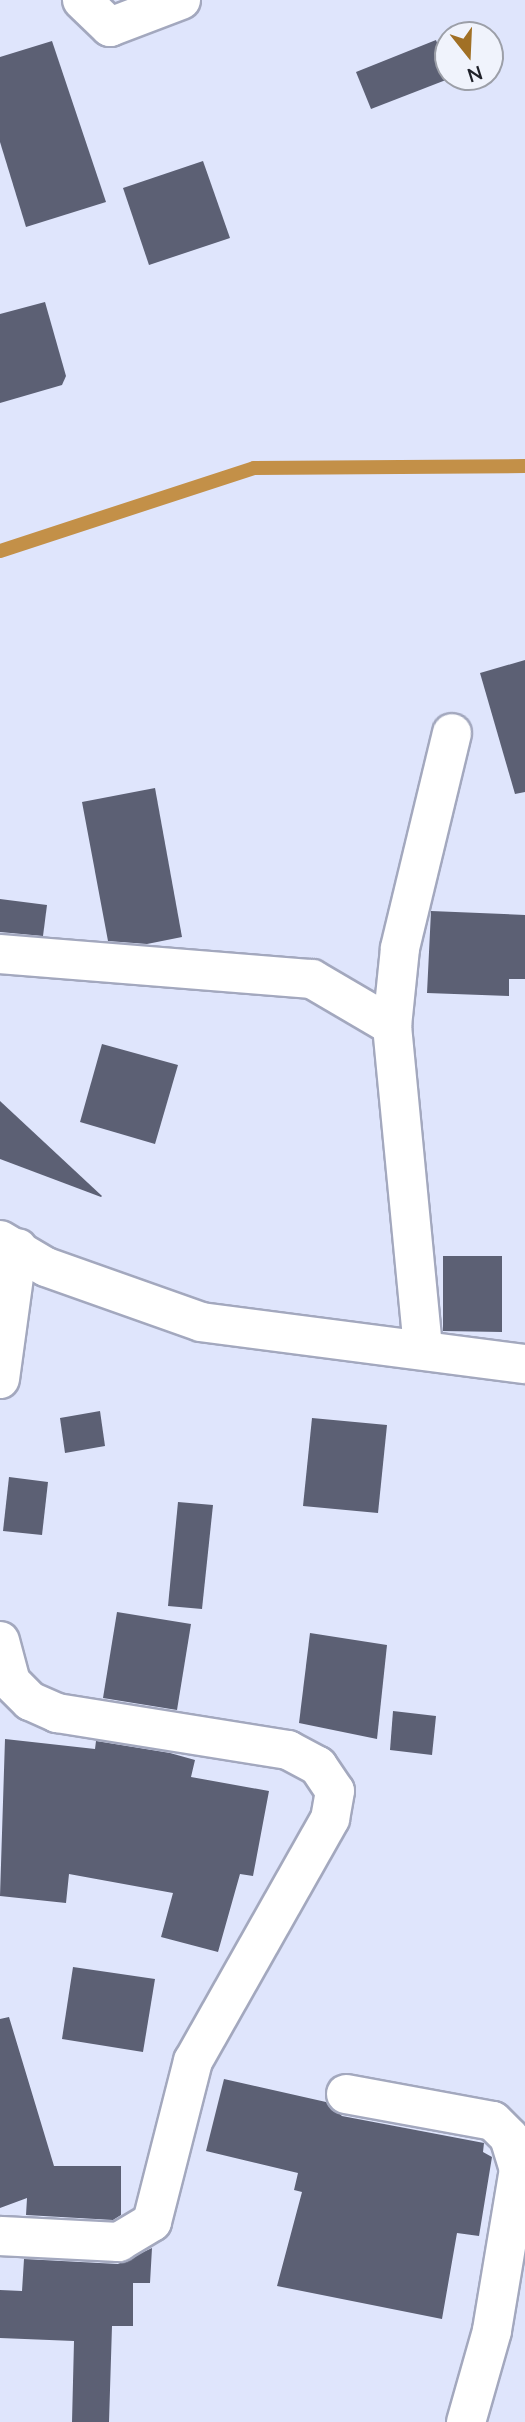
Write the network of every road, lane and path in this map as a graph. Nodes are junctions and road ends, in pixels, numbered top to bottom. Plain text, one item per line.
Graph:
1 (82, 0) edge
2 (181, 0) edge
3 (452, 733) dead end
4 (0, 954) edge
5 (392, 1026) junction
6 (9, 1244) edge
7 (423, 1350) junction
8 (525, 1364) edge
9 (0, 1379) edge
10 (0, 1642) edge
11 (346, 2094) dead end
12 (0, 2236) edge
13 (466, 2422) edge

1 - 2 street
3 - 5 street
4 - 5 street
5 - 7 street
6 - 7 street
6 - 9 street
7 - 8 street
10 - 12 street
11 - 13 street

